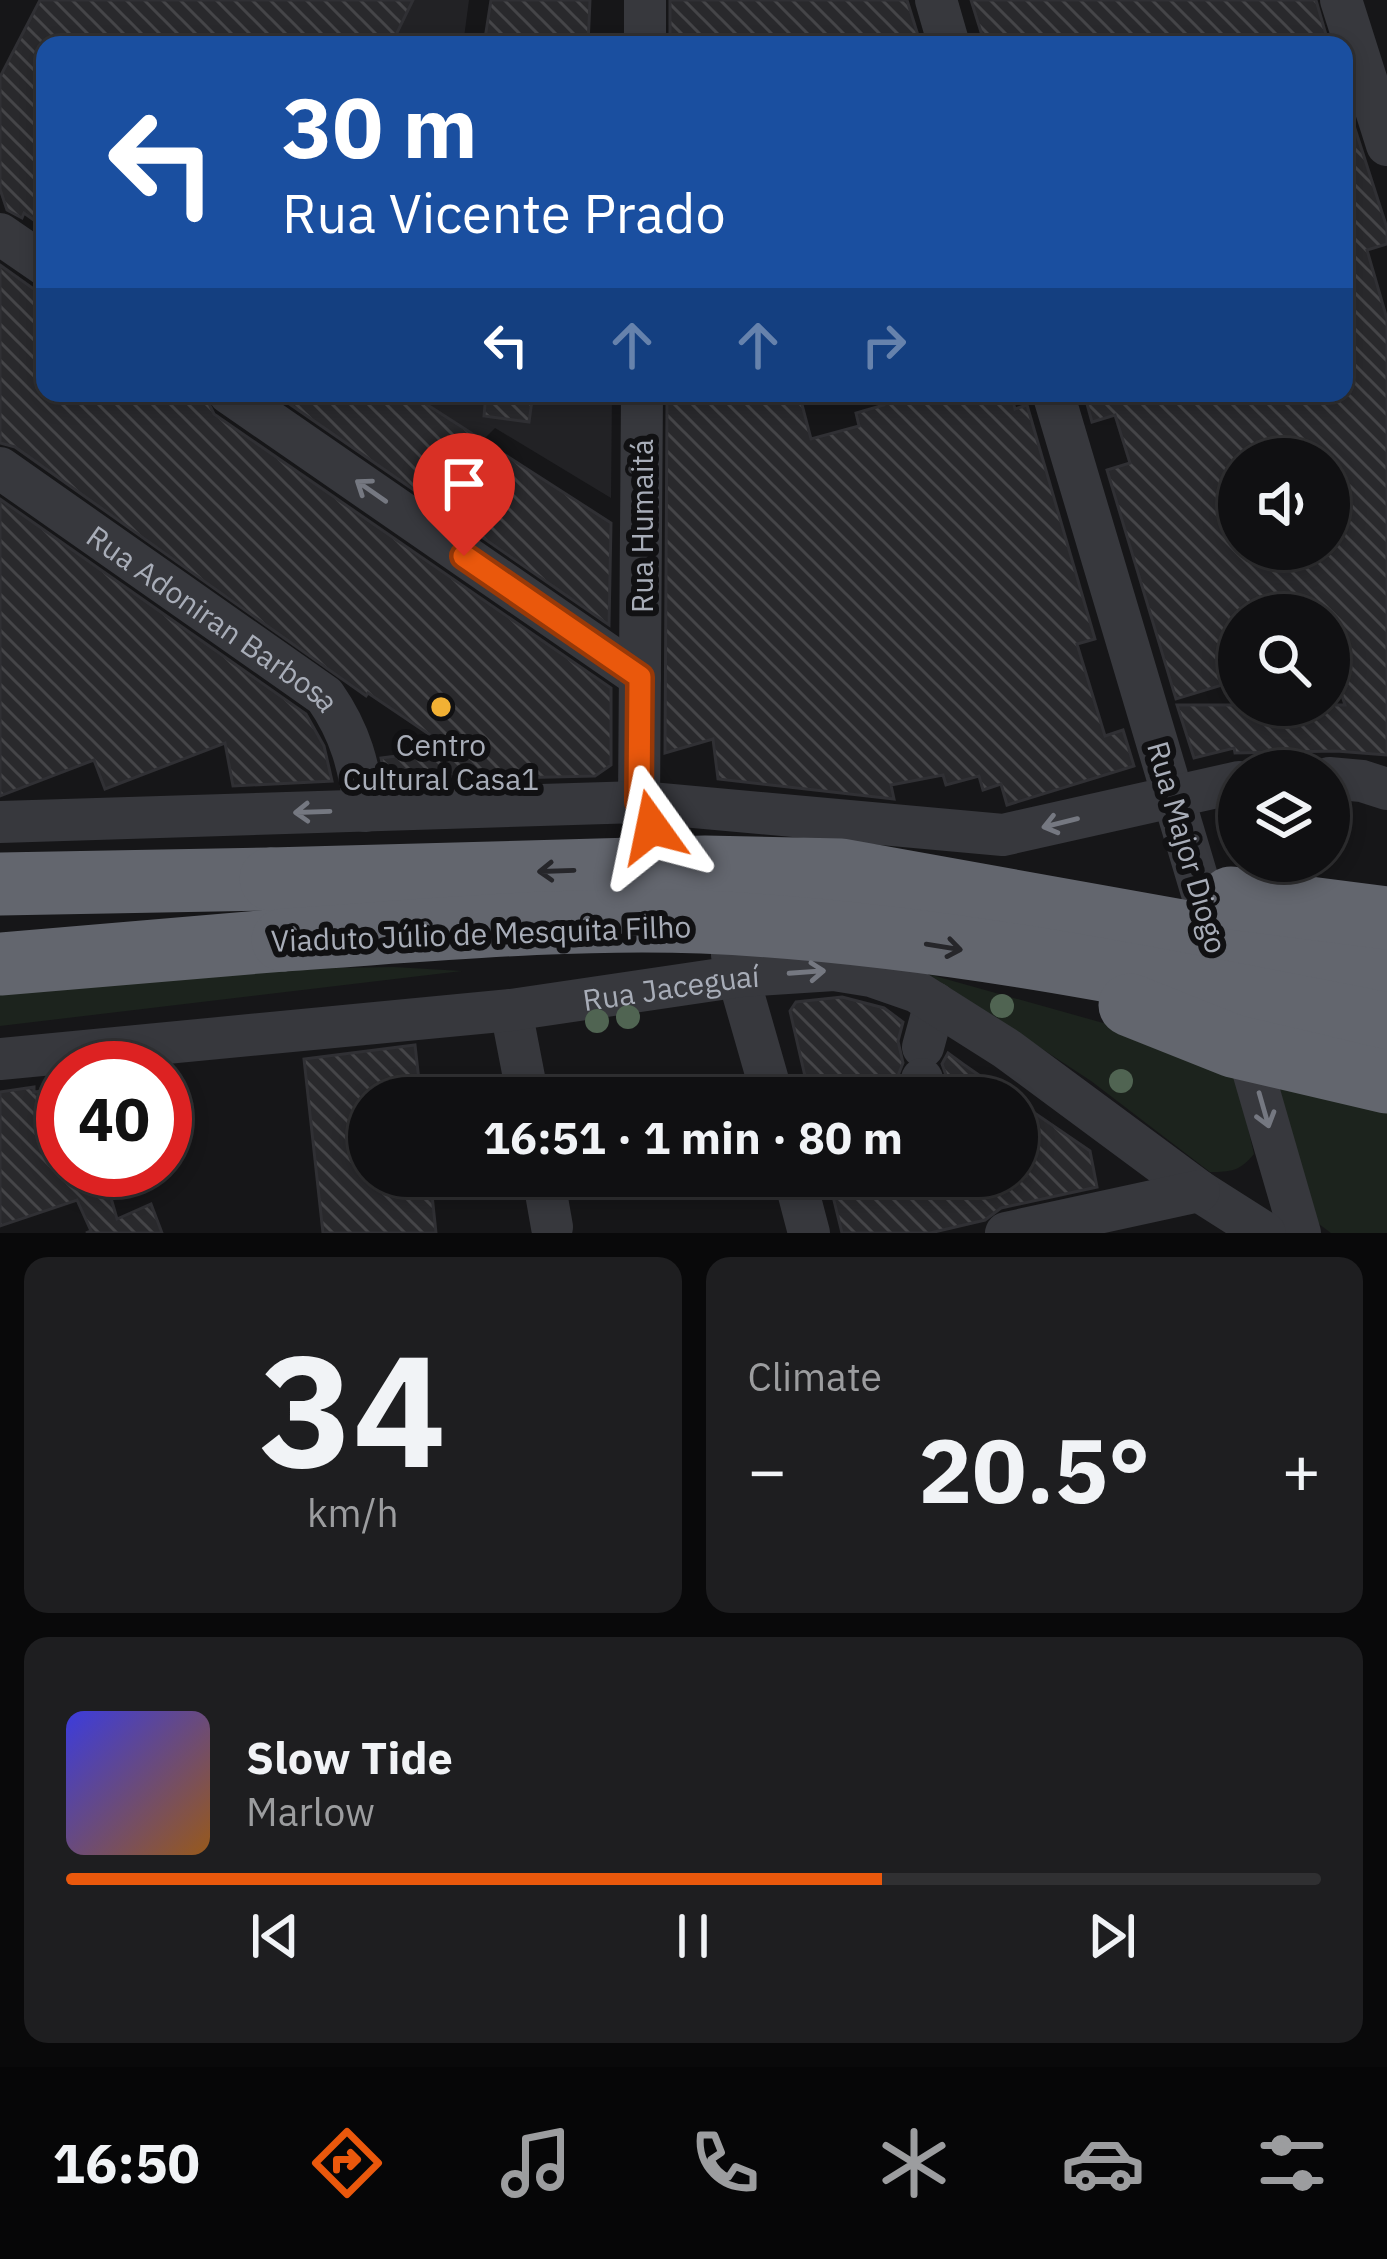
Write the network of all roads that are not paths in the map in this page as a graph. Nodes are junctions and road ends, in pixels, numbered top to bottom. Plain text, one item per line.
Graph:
1 (645, 0) edge
2 (936, 0) edge
3 (1341, 0) edge
4 (645, 36) edge
5 (947, 36) edge
6 (1352, 36) edge
7 (1353, 38) edge
8 (1387, 146) edge
9 (0, 234) edge
10 (36, 260) edge
11 (242, 402) edge
12 (642, 402) edge
13 (1056, 402) edge
14 (0, 468) edge
15 (640, 677) junction
16 (1350, 780) edge
17 (1218, 787) edge
18 (1387, 789) edge
19 (1174, 796) junction
20 (639, 802) junction
21 (364, 811) junction
22 (0, 822) edge
23 (841, 870) junction
24 (0, 884) edge
25 (1387, 918) edge
26 (1042, 962) junction
27 (0, 964) edge
28 (1387, 968) edge
29 (741, 976) junction
30 (935, 1003) junction
31 (511, 1010) junction
32 (1387, 1024) edge
33 (0, 1059) edge
34 (922, 1074) edge
35 (524, 1077) edge
36 (767, 1077) edge
37 (1387, 1082) edge
38 (1199, 1191) junction
39 (547, 1197) edge
40 (800, 1197) edge
41 (552, 1228) dead end
42 (809, 1233) edge
43 (1006, 1233) edge
44 (1265, 1233) edge
45 (1300, 1233) edge

1 - 4 street
2 - 5 street
3 - 6 street
7 - 8 street
9 - 10 street
15 -> 11 street
12 - 15 street, Rua Humaitá
13 - 19 street, Rua Major Diogo
14 - 21 street, Rua Adoniran Barbosa
15 - 20 street, Rua Humaitá
16 - 18 street
17 - 19 street
19 -> 20 street
19 -> 45 street, Rua Major Diogo
20 - 21 street
20 - 29 street
21 -> 22 street
23 -> 24 highway, Viaduto Júlio de Mesquita Filho, bridge
23 - 25 highway, bridge
23 - 28 highway, Viaduto Júlio de Mesquita Filho, bridge
27 -> 26 highway, Viaduto Júlio de Mesquita Filho, bridge
26 - 32 highway, Viaduto Júlio de Mesquita Filho, bridge
26 - 37 highway, bridge
29 -> 30 street, Rua Jaceguaí
29 - 31 street, Rua Jaceguaí
29 - 36 street
30 - 34 street
30 - 38 street, Rua Jaceguaí
31 - 33 street, Rua Jaceguaí
31 - 35 street
38 - 43 street
38 - 44 street, Rua Jaceguaí
39 - 41 street
40 - 42 street

